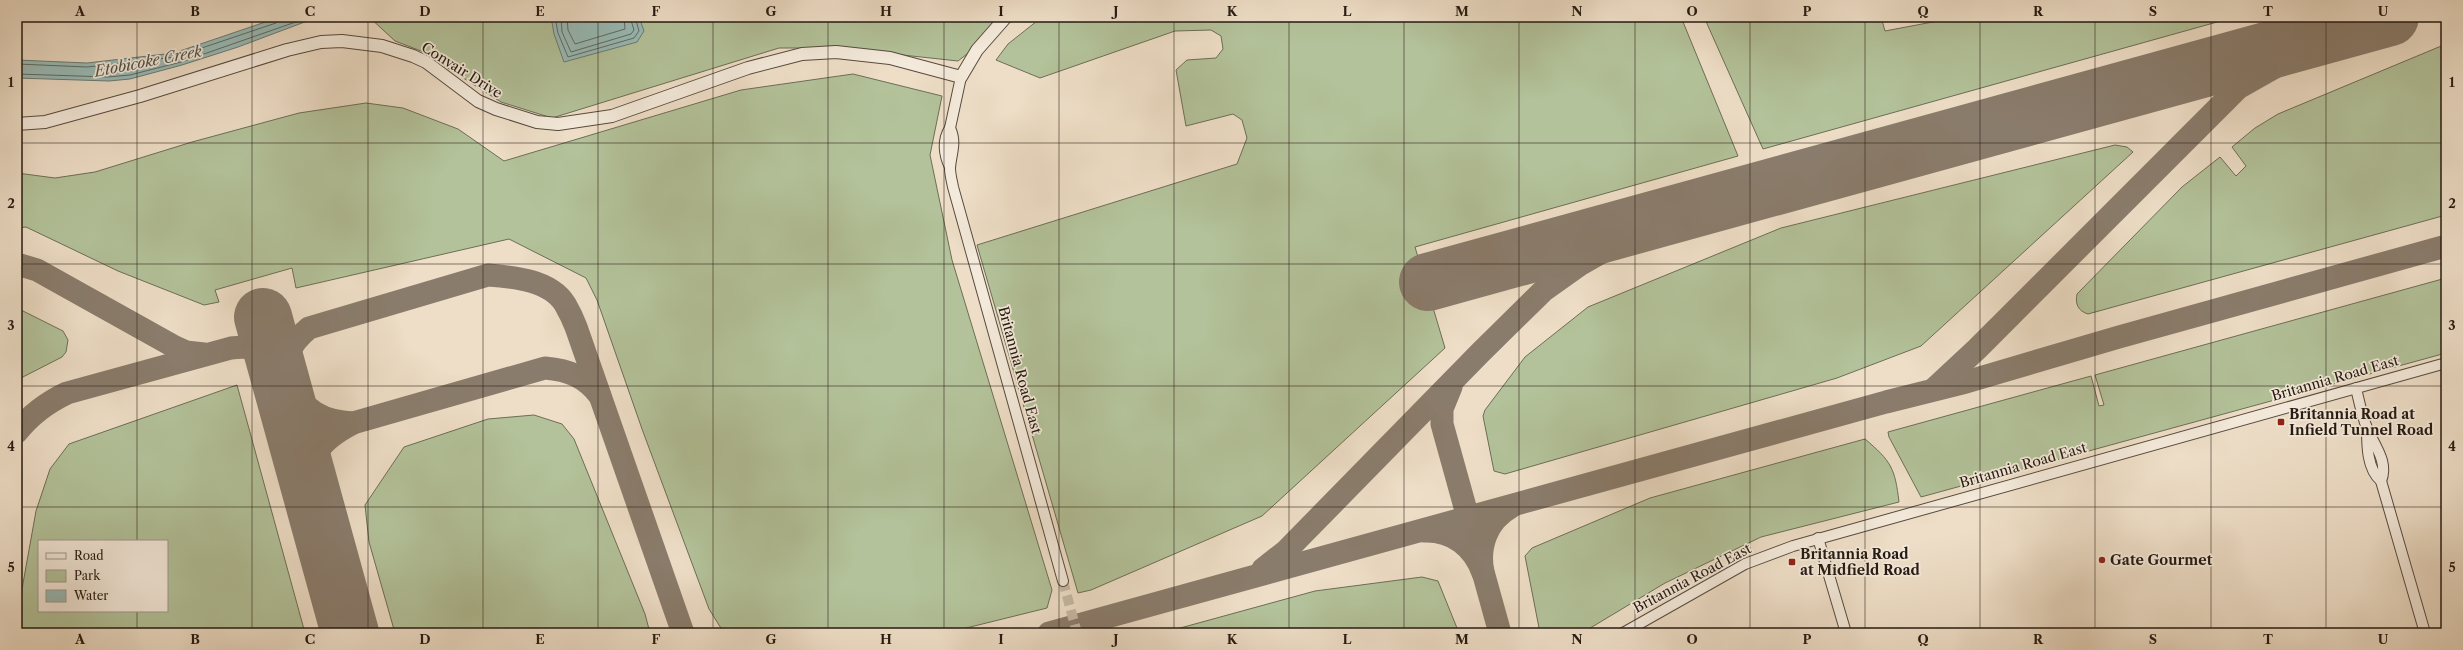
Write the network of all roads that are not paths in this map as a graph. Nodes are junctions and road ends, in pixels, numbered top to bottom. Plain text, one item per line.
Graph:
1 (1006, 17) edge
2 (961, 77) junction
3 (17, 124) edge
4 (2446, 363) edge
5 (2356, 388) junction
6 (1818, 538) junction
7 (1063, 581) tunnel mouth
8 (1623, 633) edge
9 (1846, 633) edge
10 (2424, 633) edge

1 - 2 street, Britannia Road East
2 - 3 street, Convair Drive
2 - 7 street, Britannia Road East
4 - 5 street, Britannia Road East
5 - 6 street, Britannia Road East
5 - 10 street
6 - 8 street, Britannia Road East
6 - 9 street

